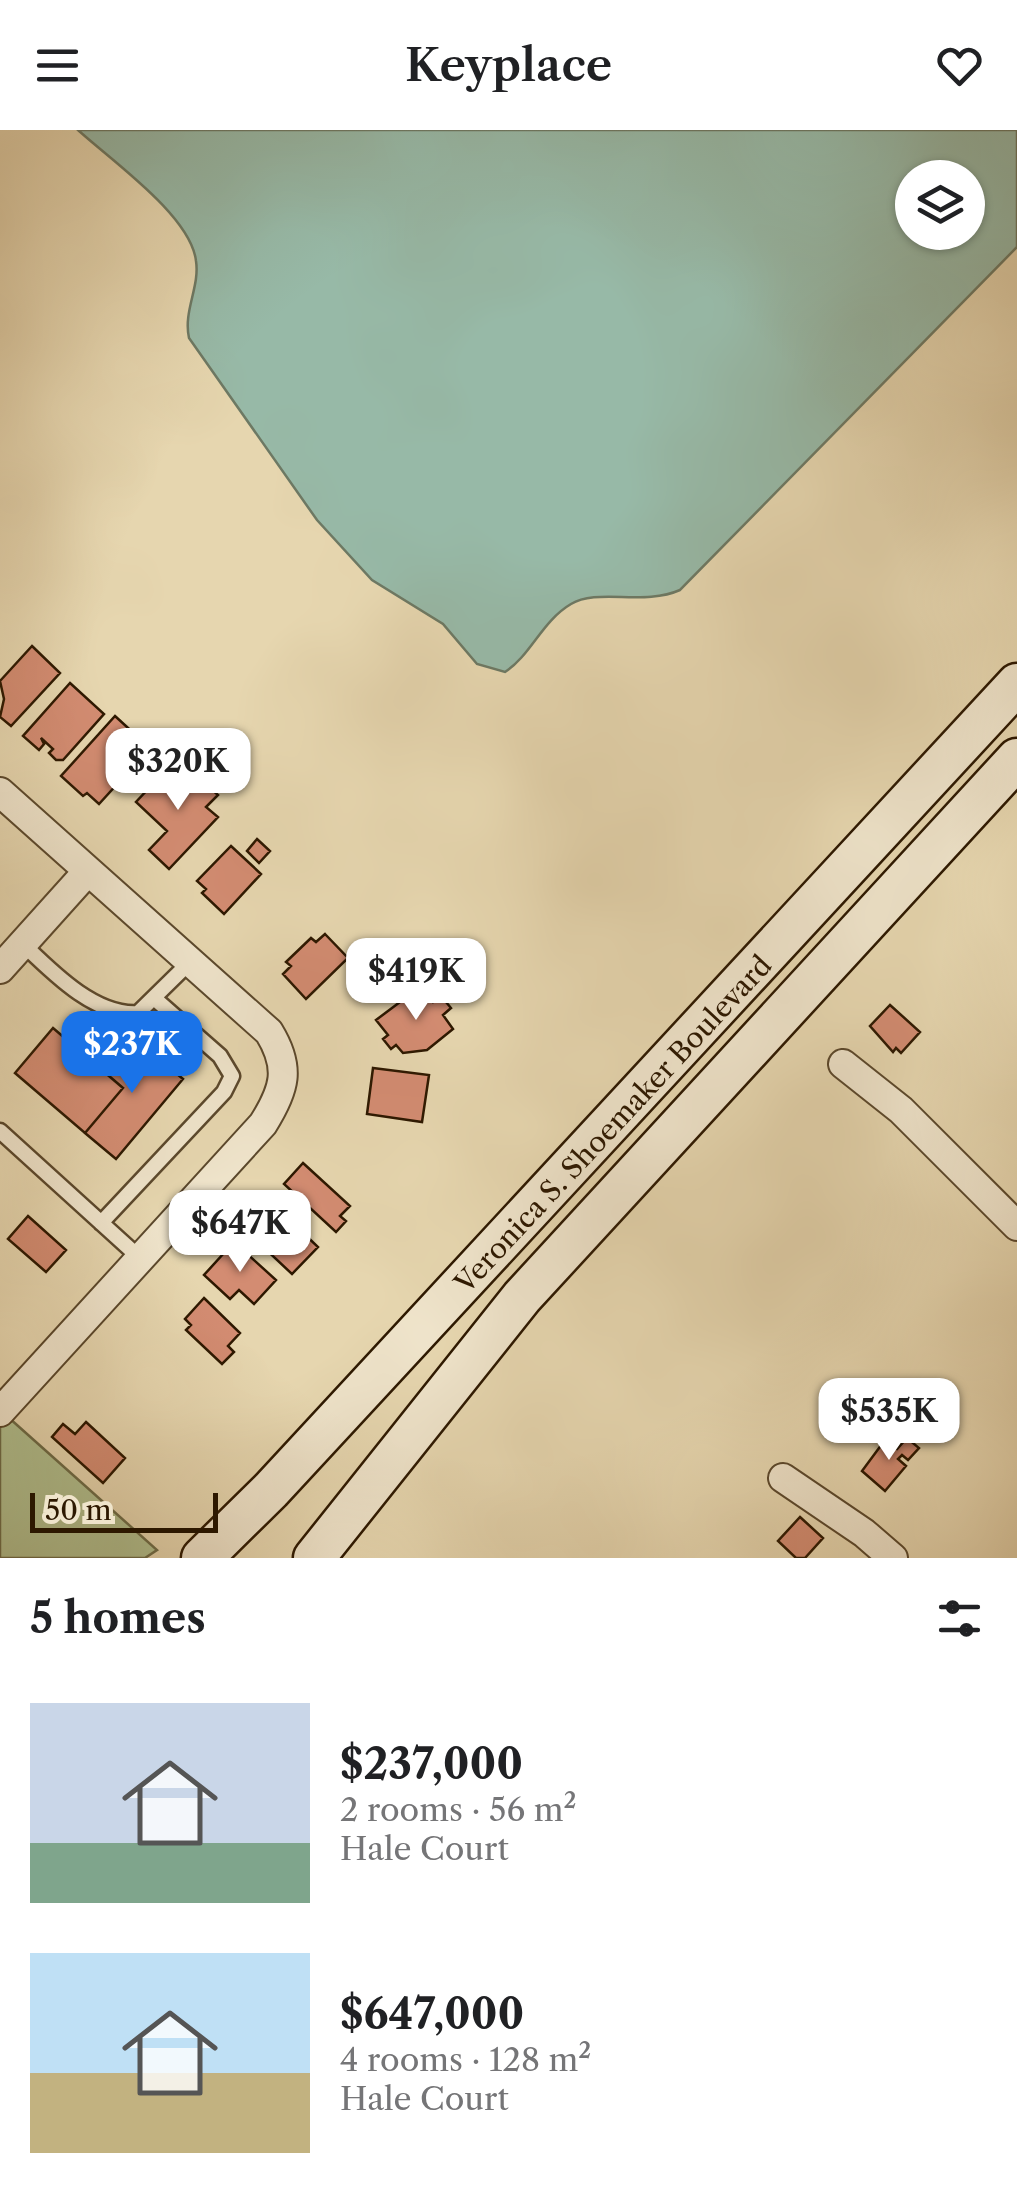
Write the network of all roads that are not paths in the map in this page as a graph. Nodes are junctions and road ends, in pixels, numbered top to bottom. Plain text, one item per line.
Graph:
1 (1017, 684) edge
2 (1017, 758) edge
3 (0, 792) edge
4 (88, 871) junction
5 (24, 944) junction
6 (190, 961) junction
7 (0, 970) edge
8 (154, 998) junction
9 (843, 1064) dead end
10 (0, 1131) edge
11 (101, 1223) junction
12 (1017, 1226) edge
13 (141, 1259) junction
14 (0, 1412) edge
15 (783, 1478) dead end
16 (202, 1558) edge
17 (314, 1558) edge
18 (893, 1558) edge

1 - 16 street, Veronica S. Shoemaker Boulevard
2 - 17 street, Veronica S. Shoemaker Boulevard
3 - 4 street
4 - 5 street
4 - 6 street
5 - 7 street
5 - 8 lane
6 - 8 lane
6 - 13 street
8 - 11 lane
9 - 12 street
10 - 11 lane
11 - 13 lane
13 - 14 street
15 - 18 street

